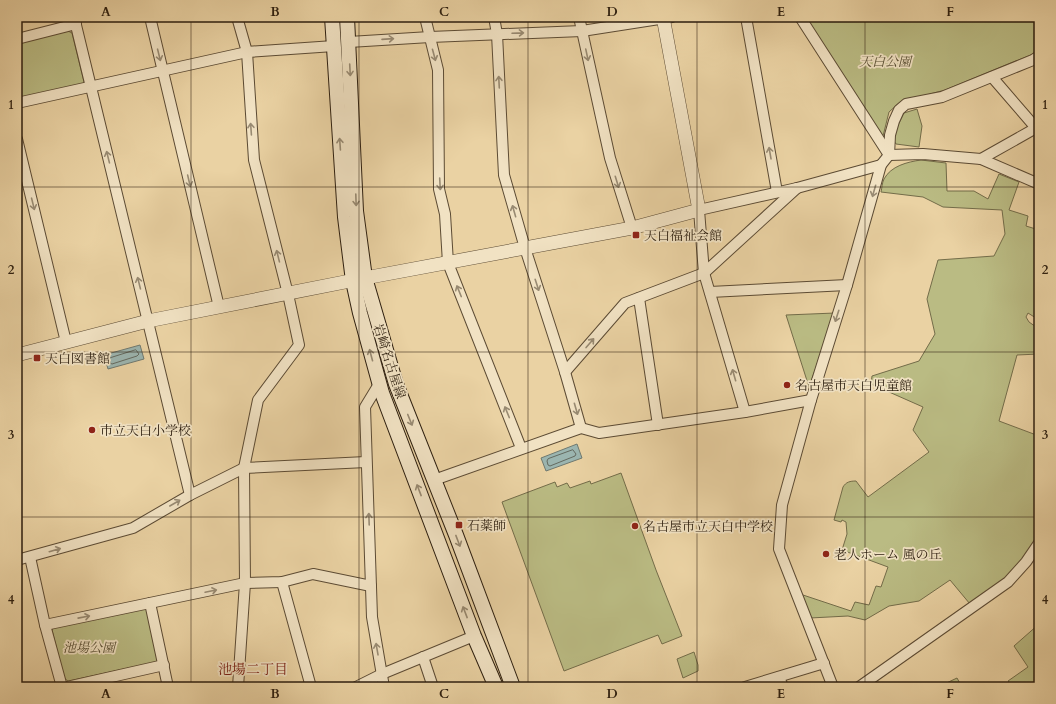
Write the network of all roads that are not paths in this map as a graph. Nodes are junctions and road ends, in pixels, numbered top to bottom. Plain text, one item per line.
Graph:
1 (150, 17) edge
2 (237, 17) edge
3 (332, 17) edge
4 (346, 17) edge
5 (425, 17) edge
6 (494, 17) edge
7 (580, 17) edge
8 (746, 17) edge
9 (800, 17) edge
10 (667, 18) edge
11 (75, 20) edge
12 (582, 31) junction
13 (497, 34) junction
14 (430, 36) junction
15 (17, 38) edge
16 (349, 42) junction
17 (334, 46) junction
18 (247, 52) junction
19 (1039, 56) edge
20 (162, 70) junction
21 (992, 77) junction
22 (91, 87) junction
23 (17, 103) edge
24 (17, 139) edge
25 (889, 156) junction
26 (981, 159) junction
27 (881, 165) junction
28 (1039, 184) edge
29 (797, 188) junction
30 (778, 192) junction
31 (699, 210) junction
32 (632, 228) junction
33 (524, 248) junction
34 (448, 263) junction
35 (704, 273) junction
36 (359, 280) junction
37 (847, 285) junction
38 (710, 292) junction
39 (288, 294) junction
40 (639, 298) junction
41 (219, 307) junction
42 (148, 321) junction
43 (66, 342) junction
44 (17, 355) edge
45 (565, 372) junction
46 (379, 384) junction
47 (811, 400) junction
48 (745, 412) junction
49 (658, 425) junction
50 (581, 428) junction
51 (521, 448) junction
52 (366, 462) junction
53 (244, 468) junction
54 (434, 480) junction
55 (190, 495) junction
56 (1039, 543) edge
57 (30, 557) junction
58 (17, 560) edge
59 (282, 582) junction
60 (245, 583) junction
61 (371, 586) junction
62 (150, 603) junction
63 (45, 624) junction
64 (474, 636) junction
65 (423, 657) junction
66 (824, 663) junction
67 (164, 665) junction
68 (382, 674) junction
69 (779, 677) junction
70 (62, 687) edge
71 (67, 687) edge
72 (168, 687) edge
73 (238, 687) edge
74 (311, 687) edge
75 (356, 687) edge
76 (384, 687) edge
77 (433, 687) edge
78 (496, 687) edge
79 (513, 687) edge
80 (747, 687) edge
81 (783, 687) edge
82 (833, 687) edge
83 (859, 687) edge

1 -> 20 street
2 - 18 street
3 - 17 main road, 岩崎名古屋線
4 - 16 main road, 岩崎名古屋線
5 - 14 street
6 - 13 street
7 - 12 street
30 -> 8 street
9 - 25 street
10 - 12 street
10 - 31 street
11 - 15 street
11 - 22 street
13 -> 12 street
12 -> 32 street
13 - 14 street
33 -> 13 street
16 -> 14 street
14 -> 34 street
16 -> 36 main road, 岩崎名古屋線
17 - 18 street
36 -> 17 main road, 岩崎名古屋線
18 - 20 street
39 -> 18 street
19 - 21 street
20 - 22 street
20 -> 41 street
21 - 25 street
21 - 26 street
22 - 23 street
42 -> 22 street
24 -> 43 street
25 - 26 street
25 - 27 street
26 - 28 street
27 - 29 street
27 -> 37 street
29 - 30 street
29 - 35 street
30 - 31 street
31 - 32 street
31 - 35 street
32 - 33 street
33 - 34 street
33 -> 45 street
34 - 36 street
51 -> 34 street
35 - 38 street
35 - 40 street
36 - 39 street
46 -> 36 main road, 岩崎名古屋線
36 -> 54 main road, 岩崎名古屋線
37 - 38 street
37 -> 47 street
48 -> 38 street
39 - 41 street
39 - 53 street
45 -> 40 street
40 - 49 street
41 - 42 street
42 - 43 street
42 - 55 street
43 - 44 street
45 -> 50 street
46 - 52 street
64 -> 46 main road, 岩崎名古屋線
47 - 48 street
47 - 66 street
48 - 49 street
49 - 50 street
50 - 51 street
51 - 54 street
52 - 53 street
61 -> 52 street
53 - 55 street
53 - 60 street
54 -> 79 main road, 岩崎名古屋線
57 -> 55 street
56 - 83 street
57 - 58 street
57 - 63 street
59 - 60 street
59 - 61 street
59 - 74 street
62 -> 60 street
60 - 73 street
68 -> 61 street
63 -> 62 street
62 - 67 street
63 - 70 street
64 - 65 street
64 - 78 main road, 岩崎名古屋線
65 - 68 street
65 - 77 street
66 - 69 street
66 - 82 street
67 - 71 street
67 - 72 street
68 - 75 street
68 - 76 street
69 - 80 street
69 - 81 street

